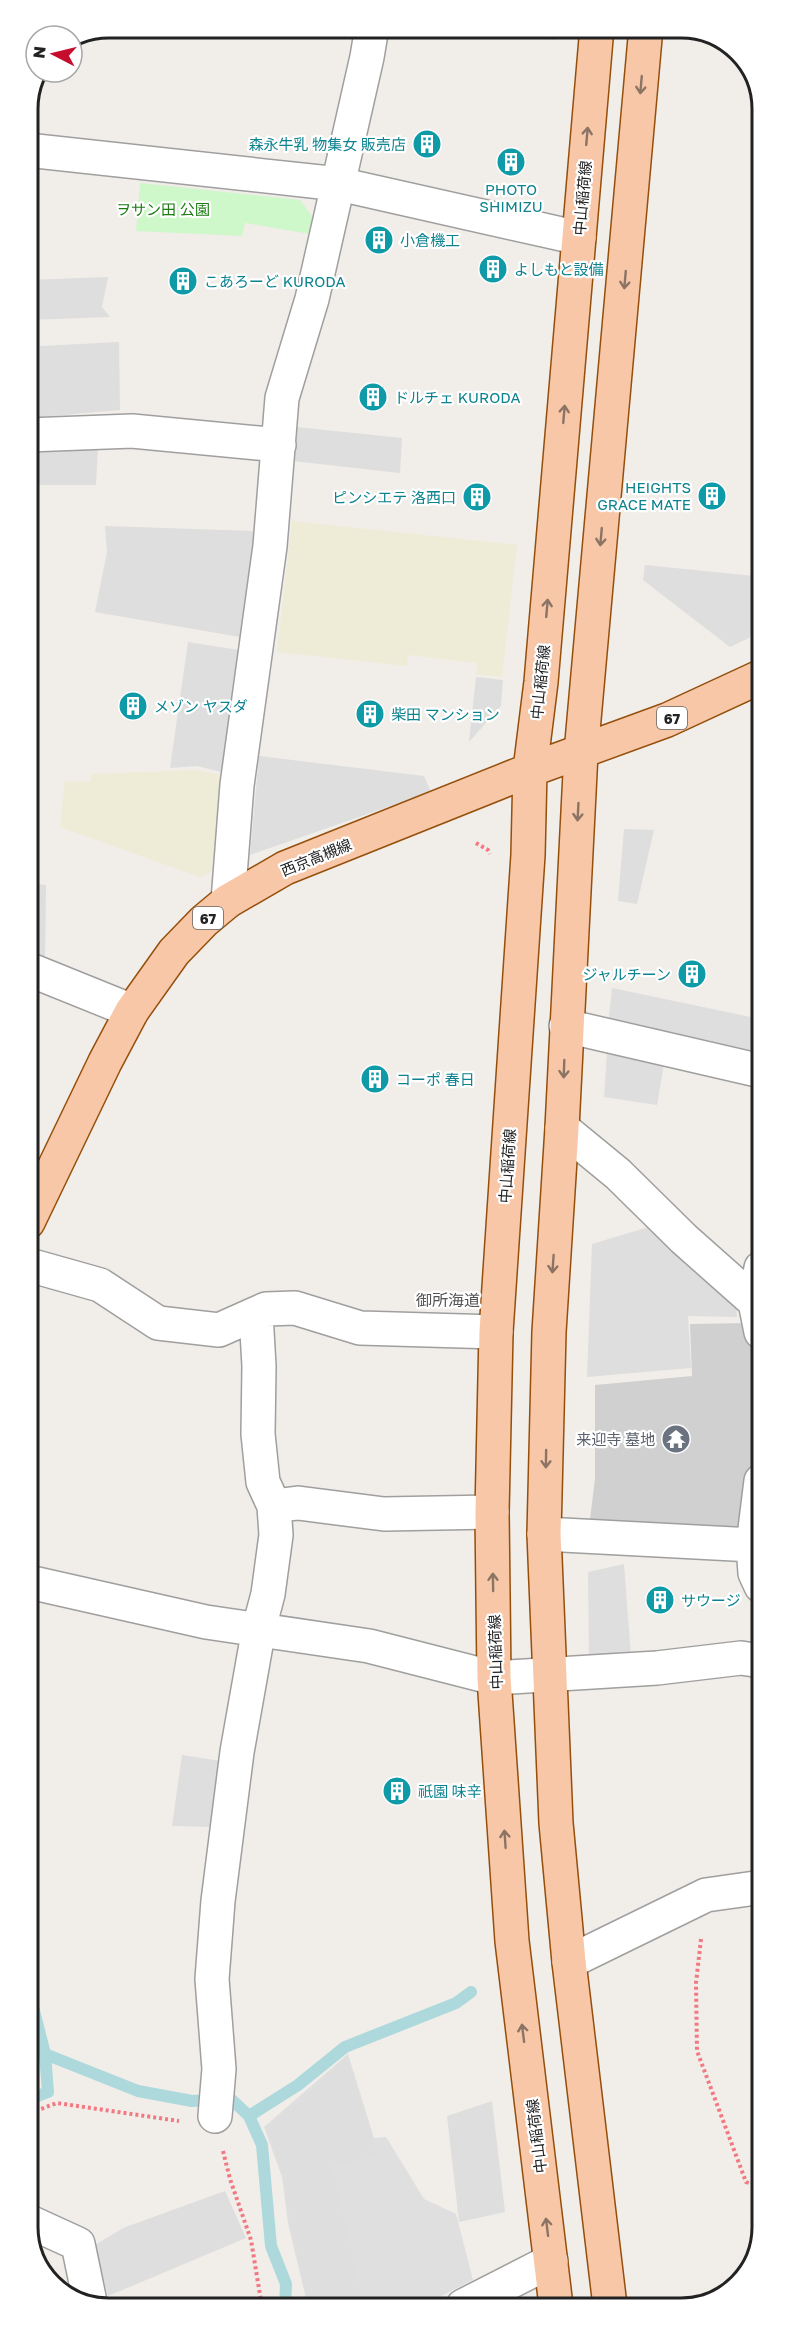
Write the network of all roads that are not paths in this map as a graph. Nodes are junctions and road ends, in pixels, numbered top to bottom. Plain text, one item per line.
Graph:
1 (370, 37) edge
2 (596, 38) edge
3 (645, 38) edge
4 (37, 151) edge
5 (339, 184) junction
6 (579, 238) junction
7 (37, 435) edge
8 (279, 445) junction
9 (752, 680) edge
10 (581, 753) junction
11 (530, 770) junction
12 (228, 901) junction
13 (37, 973) edge
14 (132, 1011) junction
15 (566, 1026) junction
16 (752, 1069) edge
17 (562, 1128) junction
18 (37, 1203) edge
19 (37, 1268) edge
20 (752, 1311) edge
21 (256, 1314) junction
22 (496, 1332) junction
23 (274, 1506) junction
24 (492, 1512) junction
25 (544, 1534) junction
26 (752, 1545) edge
27 (37, 1584) edge
28 (259, 1628) junction
29 (752, 1660) edge
30 (549, 1676) junction
31 (494, 1678) junction
32 (752, 1888) edge
33 (569, 1962) junction
34 (215, 2116) road end
35 (37, 2225) edge
36 (551, 2260) junction
37 (88, 2294) edge
38 (479, 2298) edge
39 (555, 2298) edge
40 (609, 2298) edge

1 - 5 street
6 -> 2 main road, 中山稲荷線
3 -> 10 main road
4 - 5 street
5 - 6 street
5 - 8 street
11 -> 6 main road, 中山稲荷線
7 - 8 street
8 - 12 street
9 - 10 main road, 西京高槻線 / 67
10 - 11 main road, 西京高槻線 / 67
10 -> 15 main road
11 - 12 main road, 西京高槻線 / 67
11 - 22 main road, 中山稲荷線
12 - 14 main road, 西京高槻線 / 67
13 - 14 street
14 - 18 main road, 西京高槻線 / 67
15 - 16 street
15 -> 17 main road
17 - 20 street
17 -> 25 main road
19 - 21 street
21 - 22 street
21 - 23 street
22 - 24 main road, 中山稲荷線
23 - 24 street
23 - 28 street
31 -> 24 main road, 中山稲荷線
25 - 26 street
25 - 30 main road
27 - 28 street
28 - 31 street
28 - 34 street
29 - 30 street
30 - 31 street
30 - 33 main road
36 -> 31 main road, 中山稲荷線
32 - 33 street
33 - 40 main road
35 - 37 street
36 - 38 street
36 - 39 main road, 中山稲荷線

